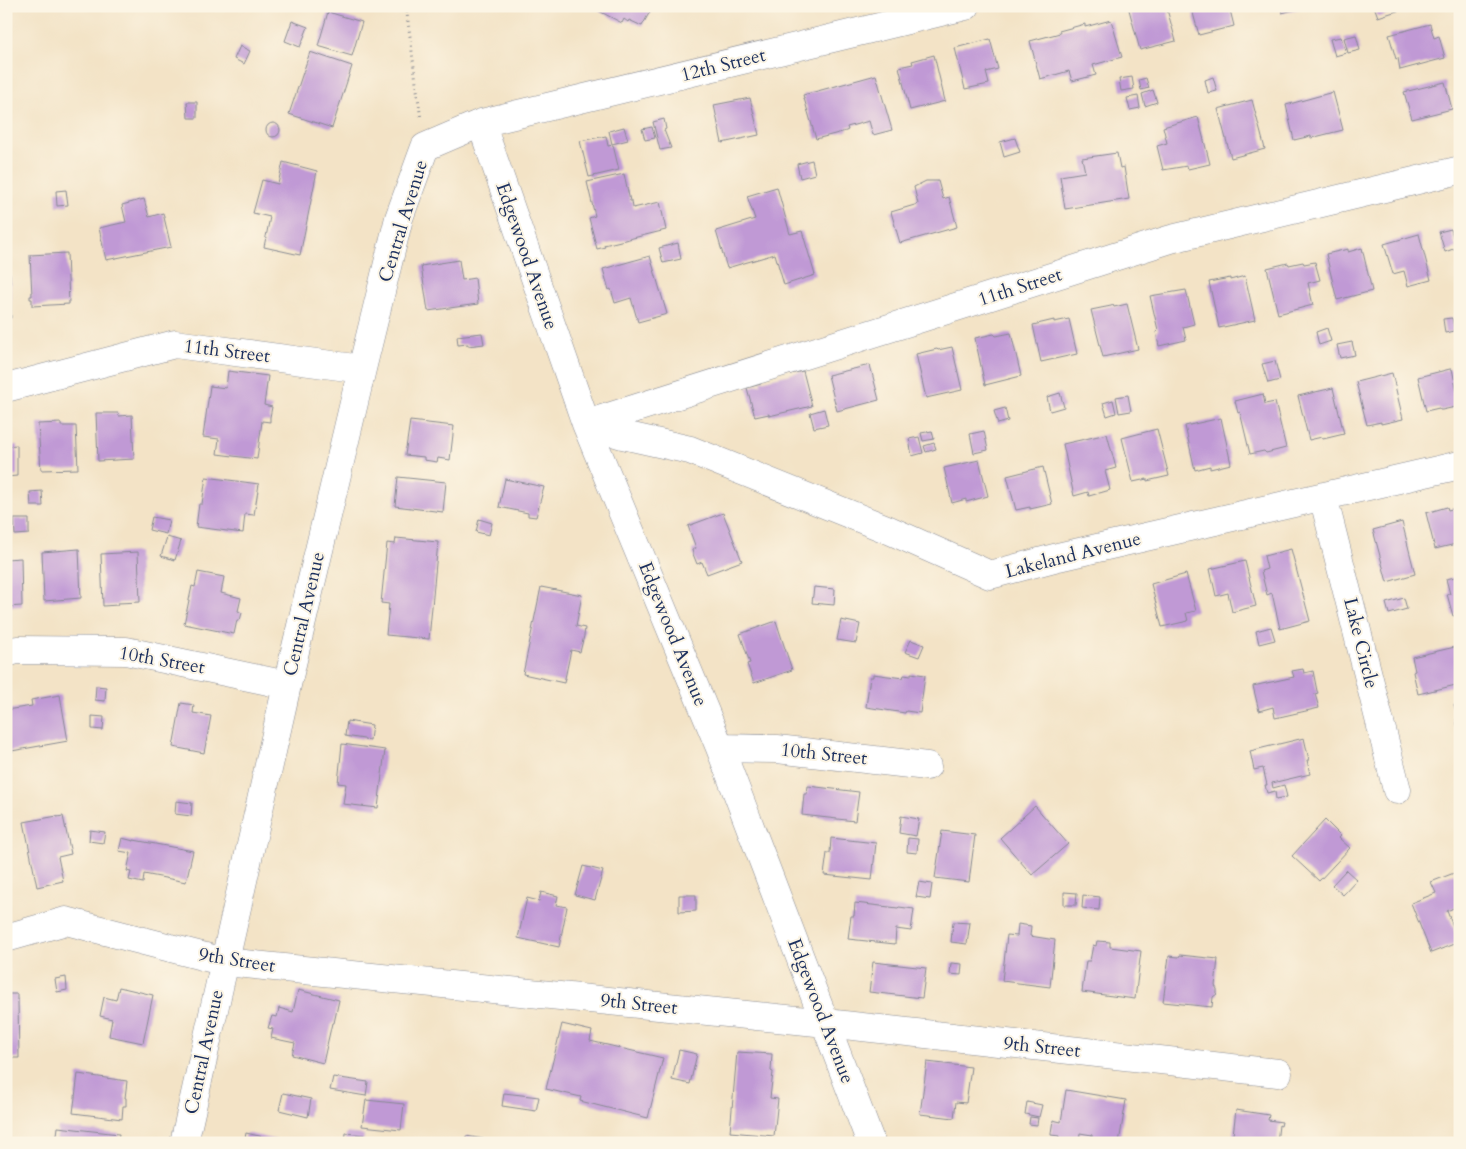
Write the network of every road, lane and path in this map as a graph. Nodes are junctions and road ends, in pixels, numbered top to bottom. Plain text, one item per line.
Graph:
1 (406, 6) edge
2 (966, 6) edge
3 (481, 123) junction
4 (425, 148) junction
5 (1460, 170) edge
6 (362, 369) junction
7 (6, 388) edge
8 (586, 424) junction
9 (1460, 465) edge
10 (1323, 496) junction
11 (6, 653) edge
12 (287, 685) junction
13 (720, 748) junction
14 (927, 766) dead end
15 (1398, 790) dead end
16 (6, 938) edge
17 (224, 962) junction
18 (826, 1023) junction
19 (1278, 1074) dead end
20 (184, 1143) edge
21 (871, 1143) edge

1 - 4 path
2 - 3 street, 12th Street
3 - 4 street, Central Avenue
3 - 8 street, Edgewood Avenue
4 - 6 street, Central Avenue
5 - 8 street, 11th Street
6 - 7 street, 11th Street
6 - 12 street, Central Avenue
8 - 10 street, Lakeland Avenue
8 - 13 street, Edgewood Avenue
9 - 10 street, Lakeland Avenue
10 - 15 street, Lake Circle
11 - 12 street, 10th Street
12 - 17 street, Central Avenue
13 - 14 street, 10th Street
13 - 18 street, Edgewood Avenue
16 - 17 street, 9th Street
17 - 18 street, 9th Street
17 - 20 street, Central Avenue
18 - 19 street, 9th Street
18 - 21 street, Edgewood Avenue

